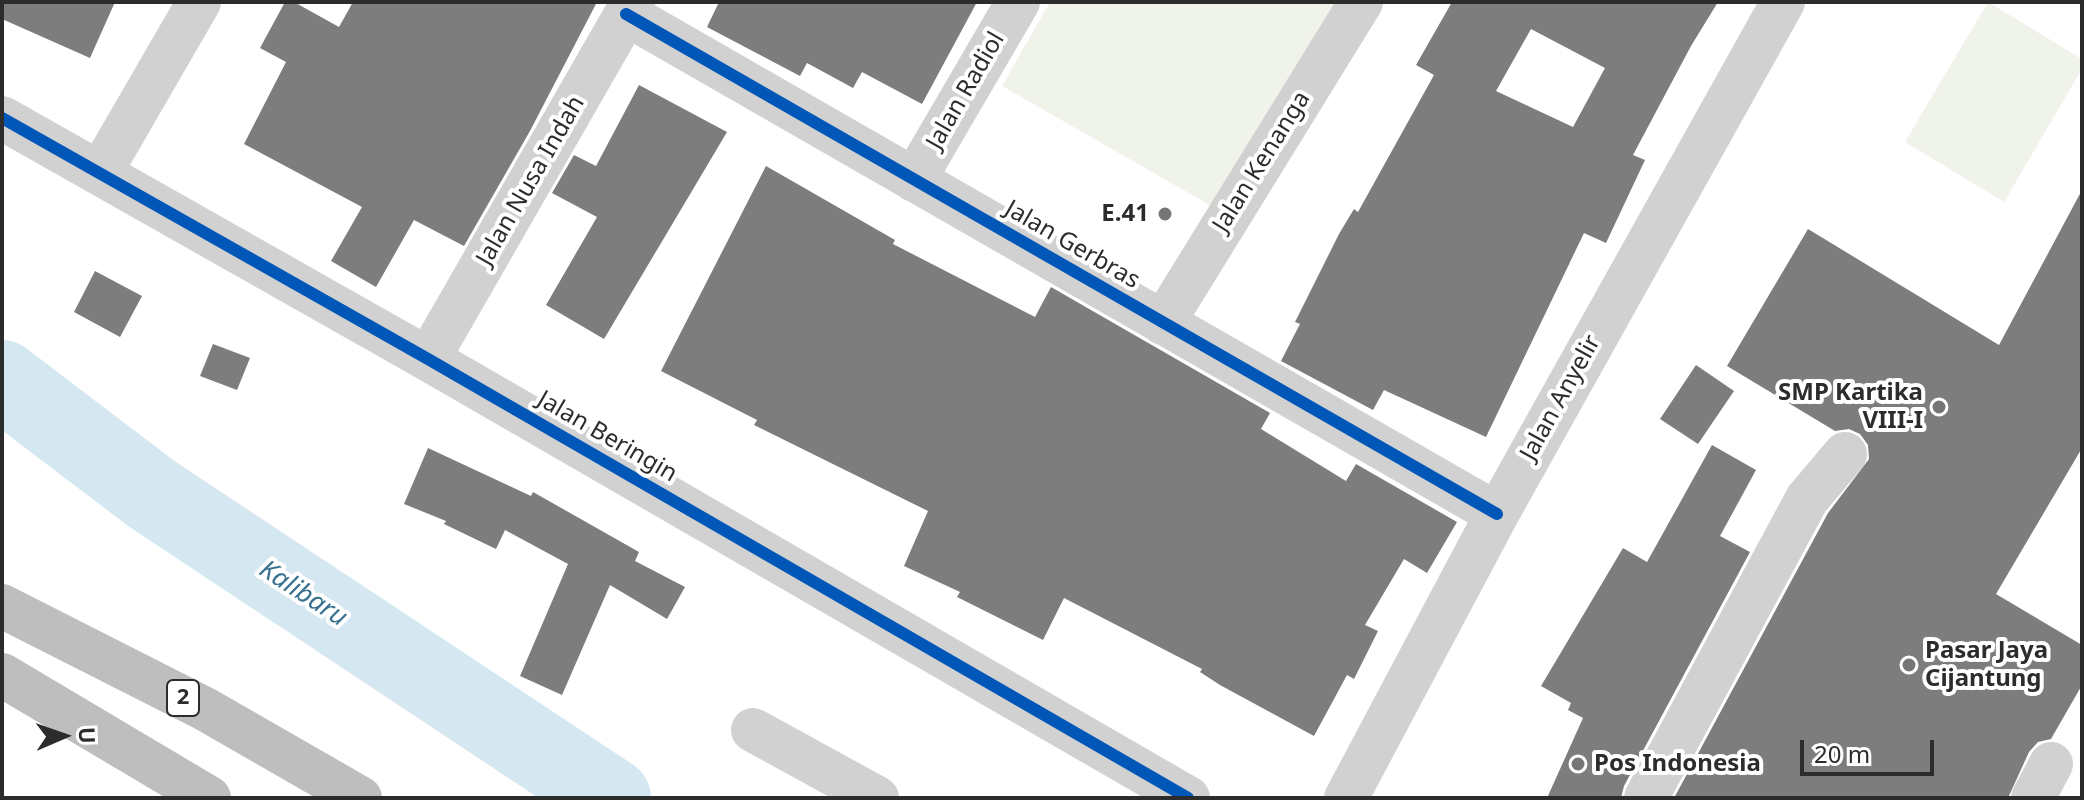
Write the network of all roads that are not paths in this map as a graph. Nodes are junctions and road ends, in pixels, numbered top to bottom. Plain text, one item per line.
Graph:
1 (199, 2) edge
2 (1018, 2) edge
3 (1361, 2) edge
4 (1783, 2) edge
5 (629, 8) edge
6 (2, 118) edge
7 (100, 173) junction
8 (914, 180) junction
9 (1163, 323) junction
10 (428, 359) junction
11 (1845, 454) dead end
12 (1497, 514) junction
13 (2, 606) edge
14 (2, 675) edge
15 (753, 730) dead end
16 (209, 798) edge
17 (360, 798) edge
18 (877, 798) edge
19 (1188, 798) edge
20 (1346, 798) edge
21 (1646, 798) edge

1 - 7 street
2 - 8 street, Jalan Radiol
3 - 9 street, Jalan Kenanga
4 - 12 street, Jalan Anyelir
5 - 8 street, Jalan Gerbras
5 - 10 street, Jalan Nusa Indah
6 - 7 street, Jalan Beringin
7 - 10 street, Jalan Beringin
8 - 9 street, Jalan Gerbras
9 - 12 street, Jalan Gerbras
10 - 19 street, Jalan Beringin
11 - 21 street
12 - 20 street, Jalan Anyelir
13 - 17 highway, 2
14 - 16 highway
15 - 18 street

